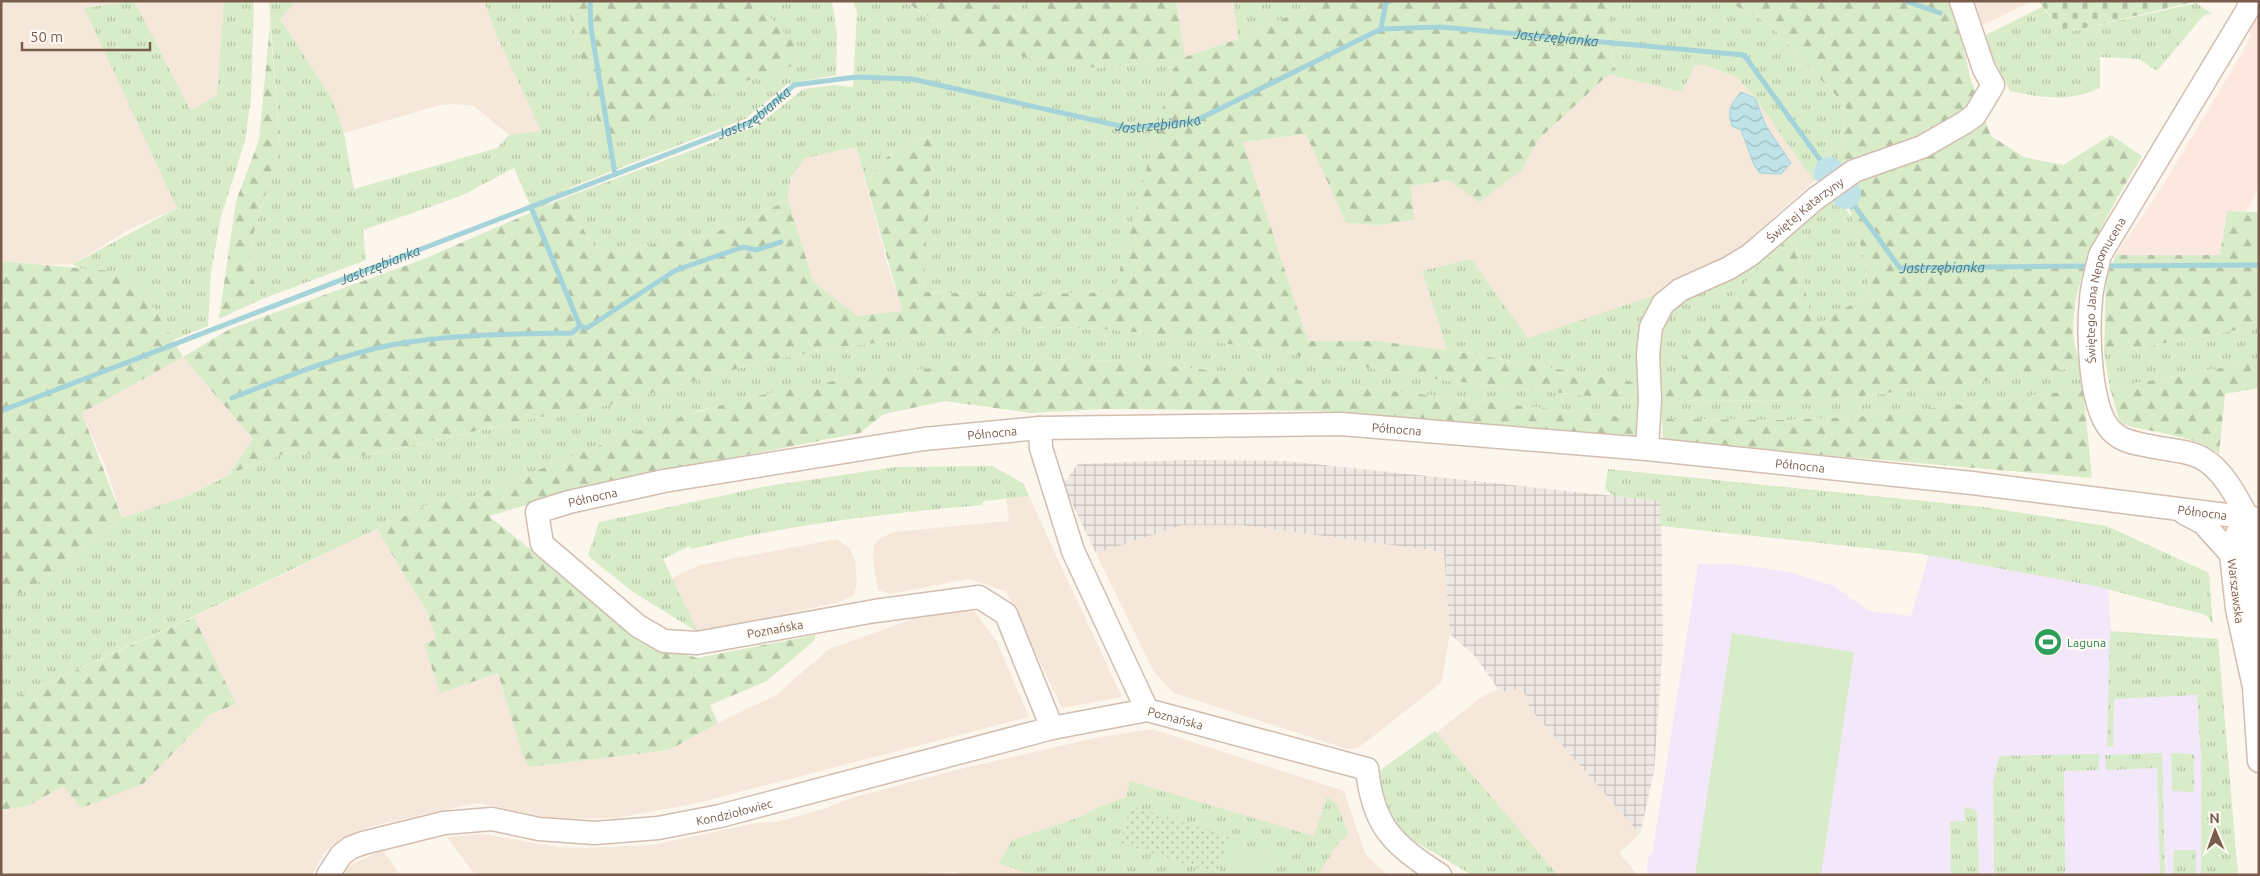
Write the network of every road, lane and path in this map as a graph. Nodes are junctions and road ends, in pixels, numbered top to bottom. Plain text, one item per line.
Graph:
1 (1961, 1) edge
2 (2252, 8) edge
3 (1040, 428) junction
4 (1647, 449) junction
5 (2176, 508) junction
6 (537, 512) joint
7 (2253, 519) edge
8 (2231, 554) junction
9 (2257, 638) edge
10 (2254, 687) junction
11 (1147, 710) junction
12 (1052, 728) junction
13 (2259, 761) edge
14 (328, 875) edge
15 (1440, 875) edge

1 - 4 street, Świętej Katarzyny
2 - 7 street, Świętego Jana Nepomucena
3 - 4 street, Północna
3 - 6 street, Północna
3 - 11 street, Poznańska
4 - 5 street, Północna
5 - 7 street, Północna
5 - 8 street
6 - 12 street, Poznańska
7 - 8 street, Warszawska
7 - 9 street, Warszawska
8 - 10 street, Warszawska
9 - 10 street, Warszawska
10 - 13 street, Warszawska
11 - 12 street, Kondziołowiec
11 - 15 street, Poznańska
12 - 14 street, Kondziołowiec

